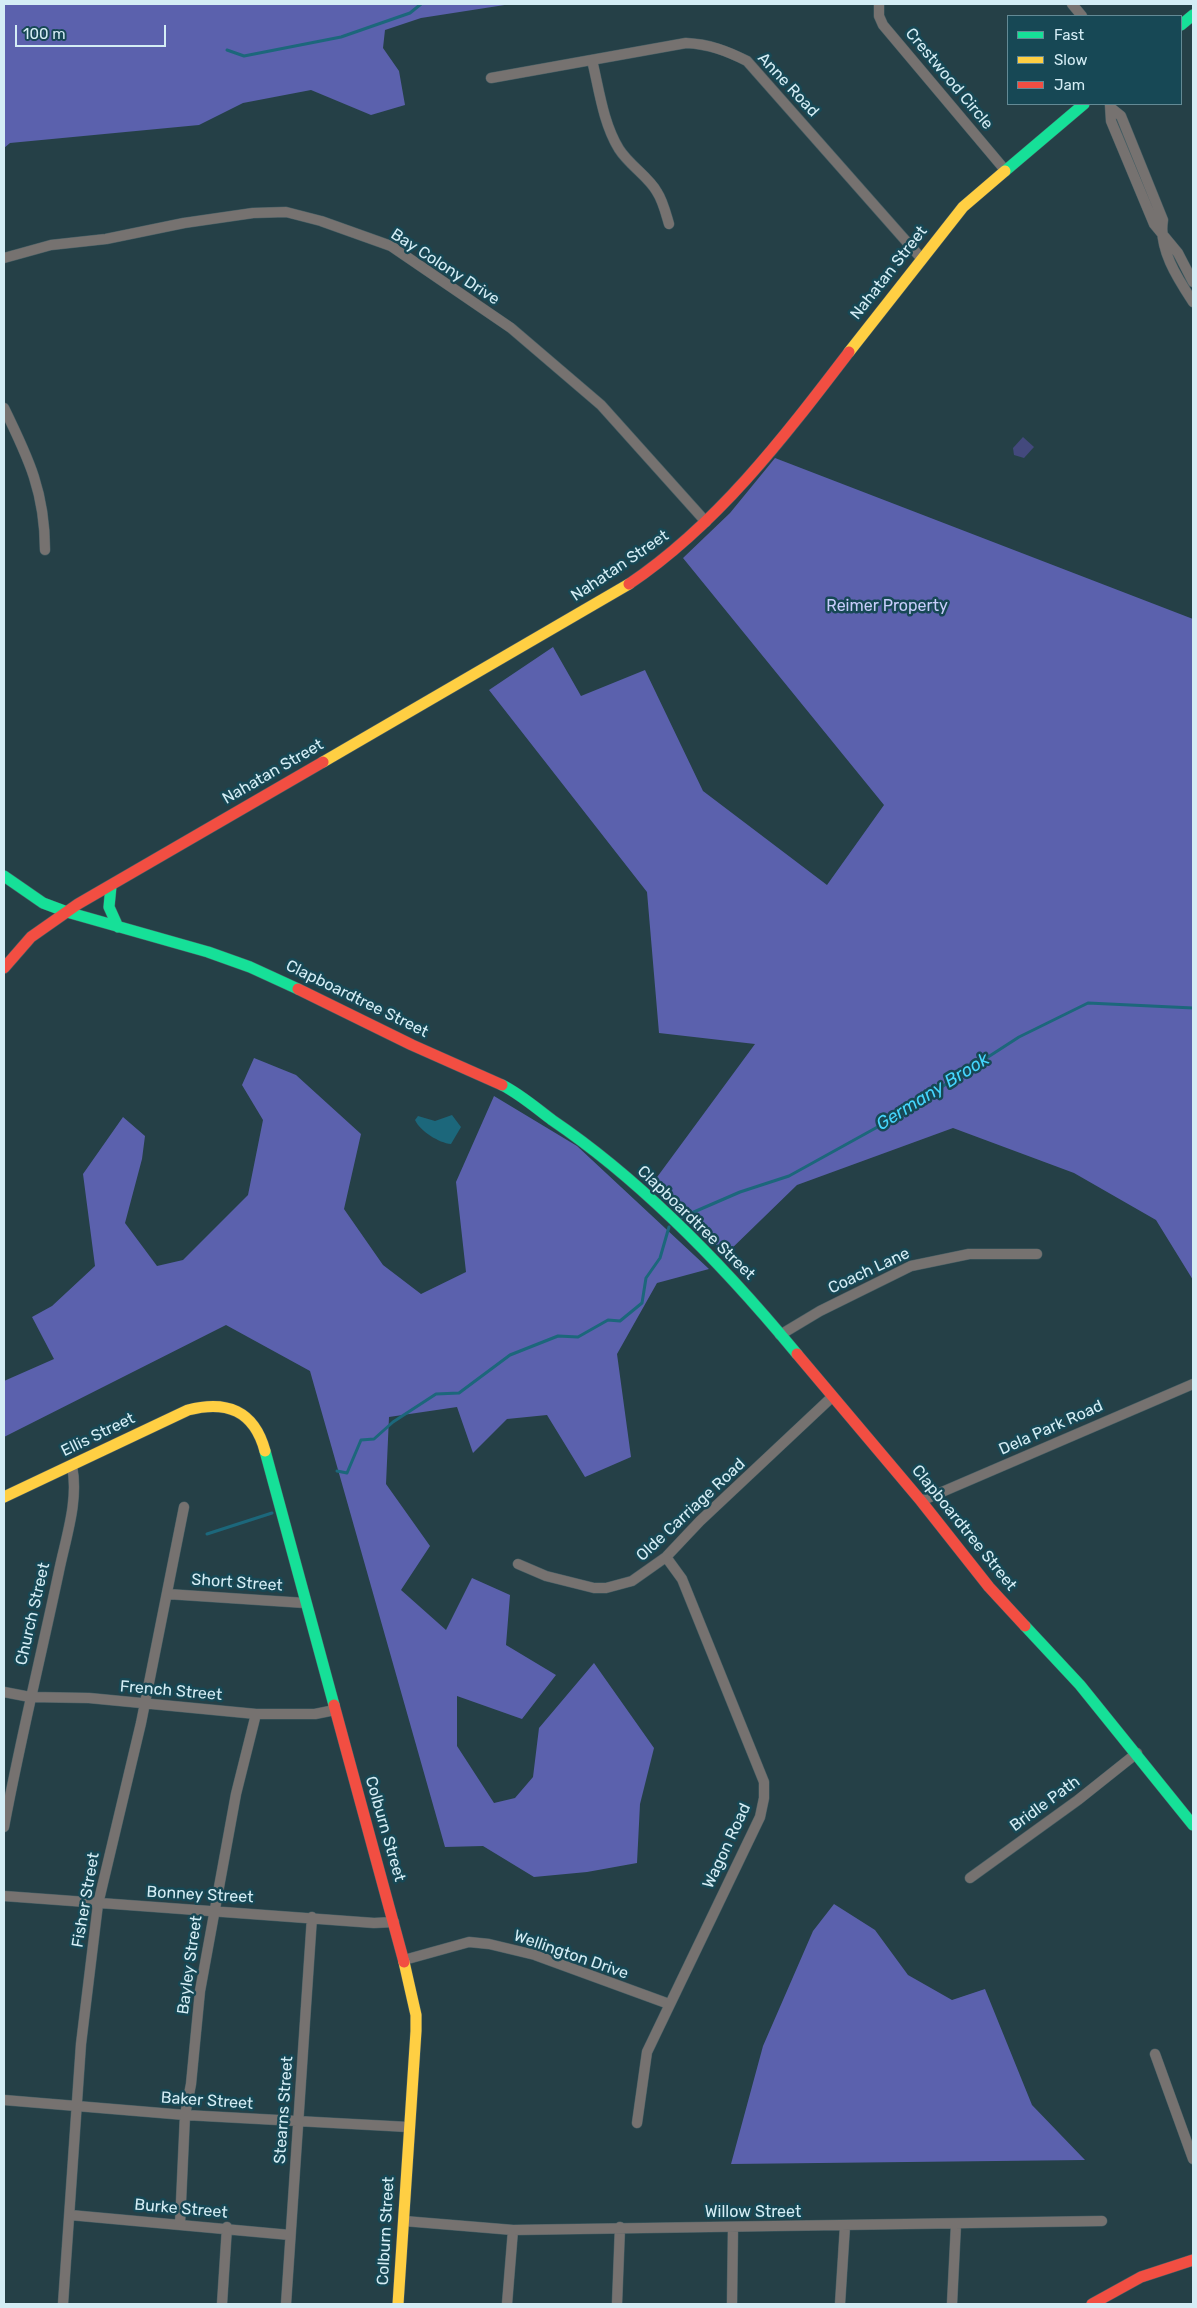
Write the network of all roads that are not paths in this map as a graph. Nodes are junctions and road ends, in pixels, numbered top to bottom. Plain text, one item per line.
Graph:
1 (879, 4) edge
2 (1072, 4) edge
3 (1081, 15) edge
4 (1193, 15) edge
5 (1182, 24) edge
6 (592, 60) junction
7 (491, 78) dead end
8 (1083, 105) edge
9 (1110, 106) edge
10 (1005, 170) junction
11 (669, 224) dead end
12 (1161, 231) junction
13 (4, 258) edge
14 (921, 258) junction
15 (1193, 282) edge
16 (1193, 302) edge
17 (4, 408) edge
18 (706, 522) junction
19 (45, 550) dead end
20 (4, 876) edge
21 (111, 886) junction
22 (67, 912) junction
23 (118, 928) junction
24 (4, 968) edge
25 (1037, 1254) dead end
26 (780, 1335) junction
27 (1193, 1384) edge
28 (832, 1397) junction
29 (207, 1405) joint
30 (72, 1466) junction
31 (4, 1497) edge
32 (921, 1501) junction
33 (184, 1508) dead end
34 (666, 1557) junction
35 (518, 1564) dead end
36 (167, 1594) junction
37 (305, 1602) junction
38 (4, 1692) edge
39 (30, 1696) junction
40 (144, 1704) junction
41 (335, 1710) junction
42 (256, 1714) junction
43 (1136, 1753) junction
44 (1193, 1825) edge
45 (4, 1827) edge
46 (970, 1878) dead end
47 (4, 1896) edge
48 (98, 1904) junction
49 (213, 1912) junction
50 (312, 1917) junction
51 (394, 1922) junction
52 (404, 1960) junction
53 (670, 2004) junction
54 (1155, 2054) dead end
55 (4, 2100) edge
56 (78, 2106) junction
57 (185, 2115) junction
58 (299, 2121) junction
59 (637, 2123) dead end
60 (408, 2127) junction
61 (1193, 2159) edge
62 (70, 2215) junction
63 (404, 2221) junction
64 (1102, 2221) dead end
65 (180, 2224) junction
66 (956, 2224) junction
67 (845, 2226) junction
68 (227, 2227) junction
69 (620, 2227) junction
70 (733, 2227) junction
71 (513, 2230) junction
72 (290, 2235) junction
73 (1193, 2260) edge
74 (62, 2304) edge
75 (222, 2304) edge
76 (286, 2304) edge
77 (398, 2304) edge
78 (506, 2304) edge
79 (617, 2304) edge
80 (732, 2304) edge
81 (840, 2304) edge
82 (952, 2304) edge
83 (1092, 2304) edge

1 - 10 street, Crestwood Circle
2 - 3 street
4 - 5 street
6 - 7 street, Anne Road
6 - 11 street
6 - 14 street, Anne Road
8 - 10 street, Nahatan Street
9 - 12 street
10 - 14 street, Nahatan Street
12 - 15 street
12 - 16 street
13 - 18 street, Bay Colony Drive
14 - 18 street, Nahatan Street
17 - 19 street
18 - 21 street, Nahatan Street
20 - 22 street, Clapboardtree Street
21 - 22 street, Nahatan Street
21 - 23 street
22 - 23 street, Clapboardtree Street
22 - 24 street, Nahatan Street
23 - 26 street, Clapboardtree Street
25 - 26 street, Coach Lane
26 - 28 street, Clapboardtree Street
27 - 32 street, Dela Park Road
28 - 32 street, Clapboardtree Street
28 - 34 street, Olde Carriage Road
29 - 30 street, Ellis Street
29 - 37 street, Colburn Street
30 - 31 street, Ellis Street
30 - 39 street, Church Street
32 - 43 street, Clapboardtree Street
33 - 36 street, Fisher Street
34 - 35 street, Olde Carriage Road
34 - 53 street, Wagon Road
36 - 37 street, Short Street
36 - 40 street, Fisher Street
37 - 41 street, Colburn Street
38 - 39 street, French Street
39 - 40 street, French Street
39 - 45 street, Church Street
40 - 42 street, French Street
40 - 48 street, Fisher Street
41 - 42 street, French Street
41 - 51 street, Colburn Street
42 - 49 street, Bayley Street
43 - 44 street, Clapboardtree Street
43 - 46 street, Bridle Path
47 - 48 street, Bonney Street
48 - 49 street, Bonney Street
48 - 56 street, Fisher Street
49 - 50 street, Bonney Street
49 - 57 street, Bayley Street
50 - 51 street, Bonney Street
50 - 58 street, Stearns Street
51 - 52 street, Colburn Street
52 - 53 street, Wellington Drive
52 - 60 street, Colburn Street
53 - 59 street, Wagon Road
54 - 61 street
55 - 56 street, Baker Street
56 - 57 street, Baker Street
56 - 62 street, Fisher Street
57 - 58 street, Baker Street
57 - 65 street, Bayley Street
58 - 60 street, Baker Street
58 - 72 street, Stearns Street
60 - 63 street, Colburn Street
62 - 65 street, Burke Street
62 - 74 street, Fisher Street
63 - 71 street, Willow Street
63 - 77 street, Colburn Street
64 - 66 street, Willow Street
65 - 68 street, Burke Street
66 - 67 street, Willow Street
66 - 82 street
67 - 70 street, Willow Street
67 - 81 street
68 - 72 street, Burke Street
68 - 75 street
69 - 70 street, Willow Street
69 - 71 street, Willow Street
69 - 79 street
70 - 80 street
71 - 78 street
72 - 76 street, Stearns Street
73 - 83 street

